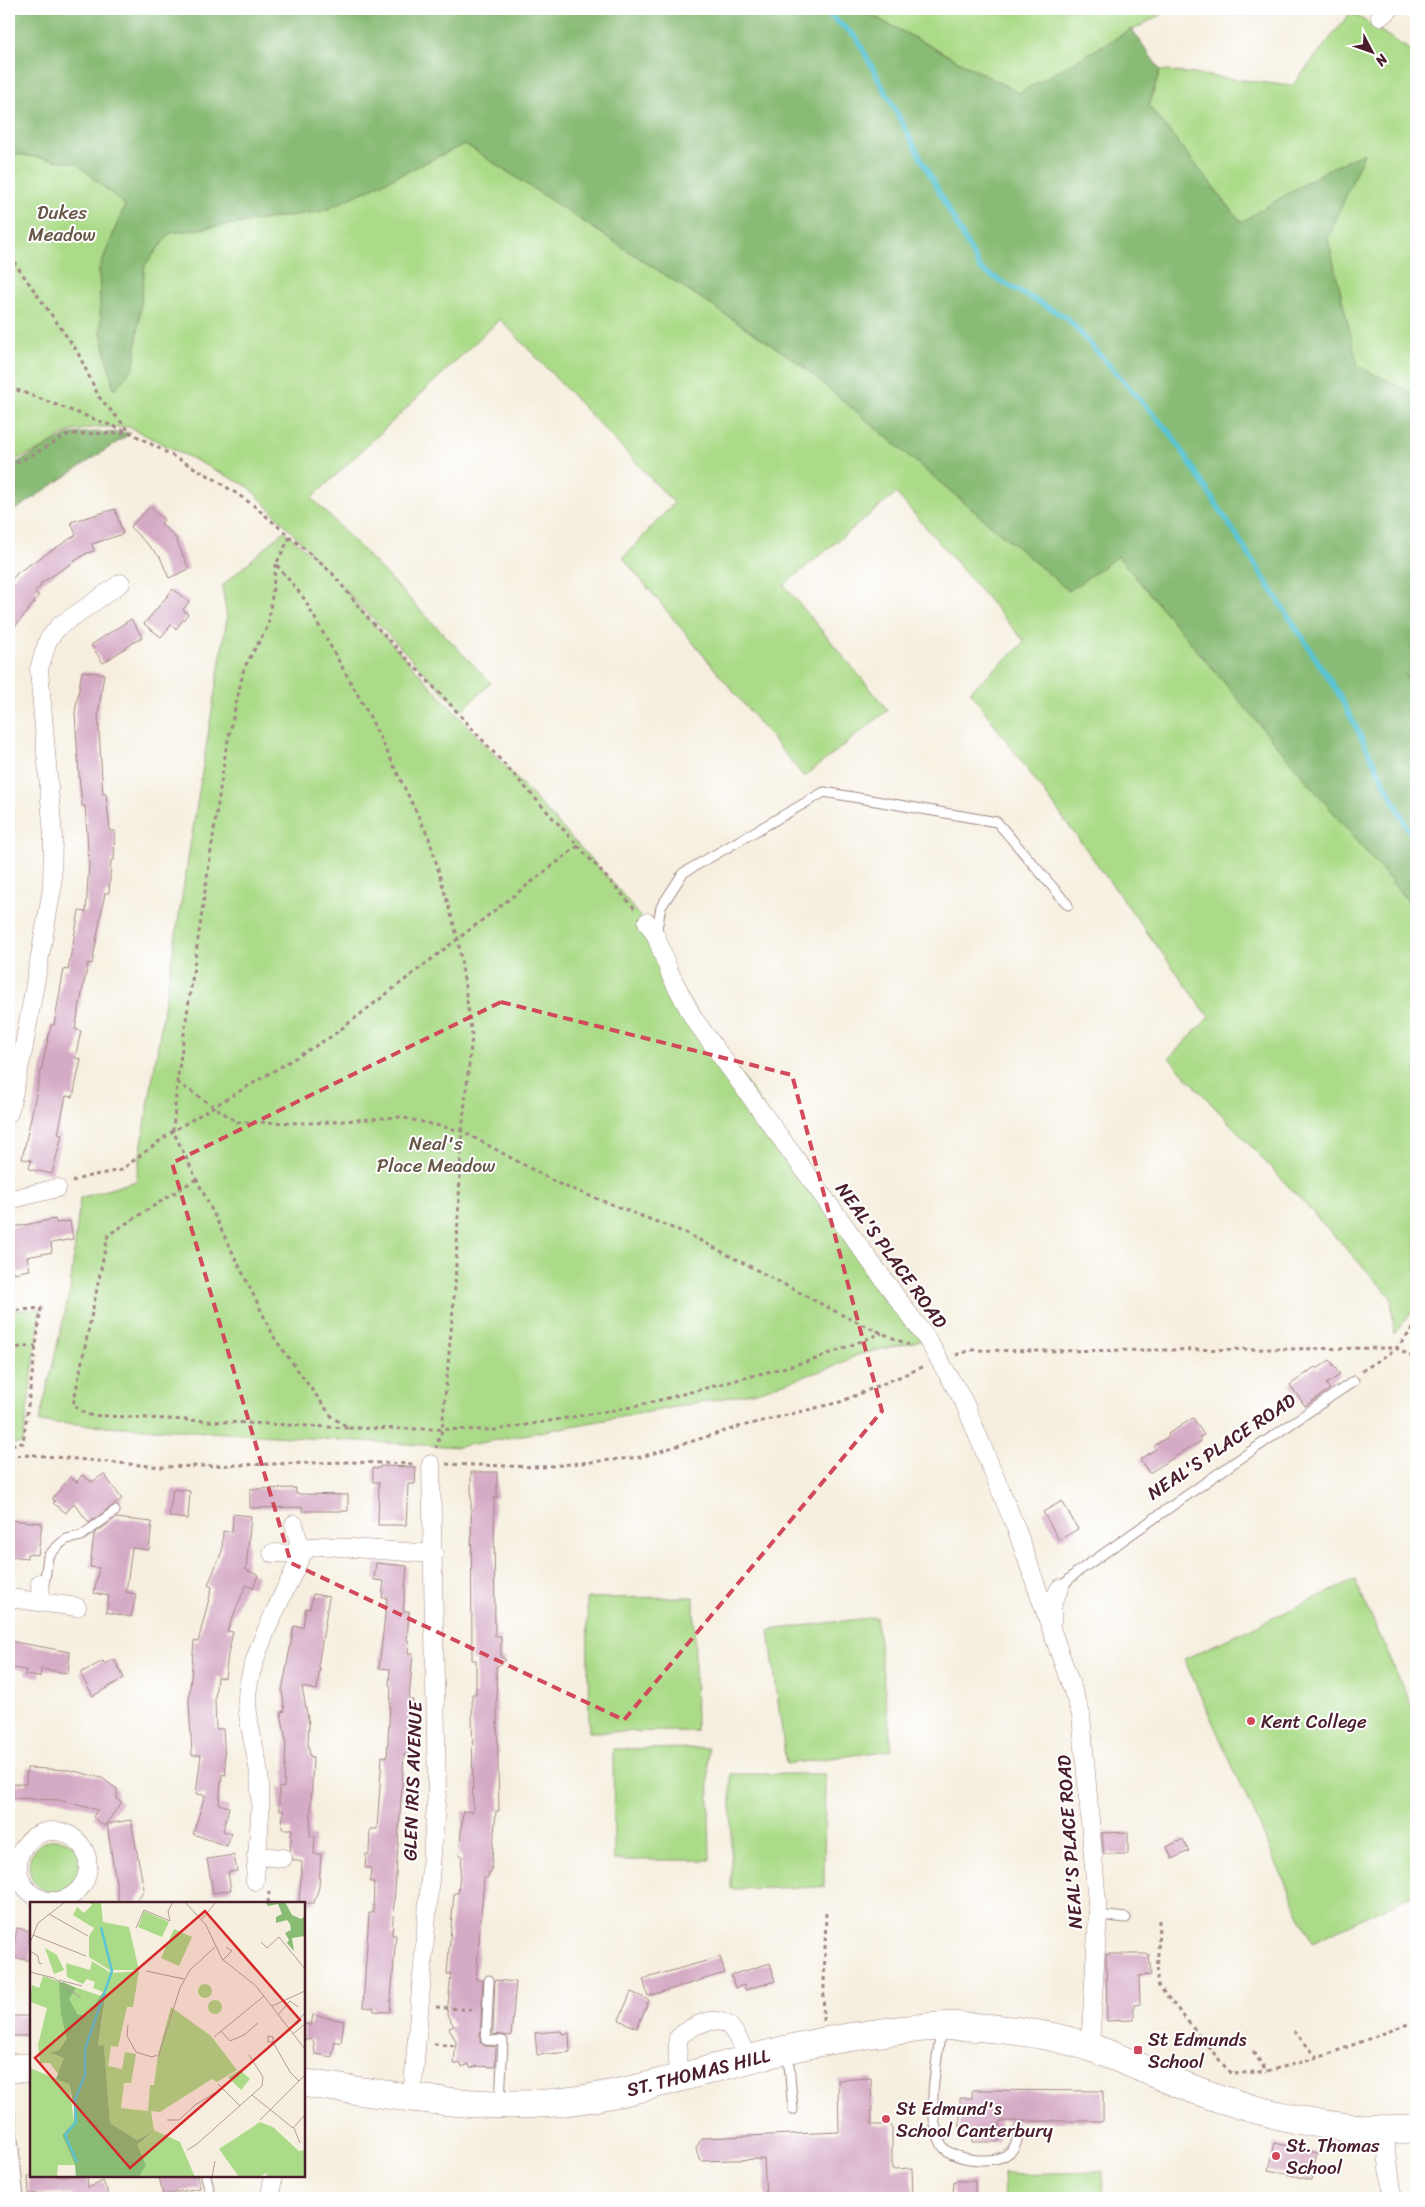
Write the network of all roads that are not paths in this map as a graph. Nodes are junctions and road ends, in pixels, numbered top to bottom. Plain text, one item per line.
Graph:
1 (121, 583) dead end
2 (1068, 905) dead end
3 (652, 929) joint
4 (9, 1113) edge
5 (56, 1188) road end
6 (9, 1200) edge
7 (1354, 1382) road end
8 (432, 1464) road end
9 (115, 1512) dead end
10 (294, 1524) dead end
11 (272, 1553) dead end
12 (302, 1554) junction
13 (434, 1554) junction
14 (40, 1583) joint
15 (1060, 1588) joint
16 (9, 1598) edge
17 (42, 1602) junction
18 (78, 1606) dead end
19 (1054, 1639) junction
20 (256, 1856) junction
21 (283, 1858) dead end
22 (13, 1866) edge
23 (255, 1881) dead end
24 (1098, 1915) junction
25 (1126, 1918) dead end
26 (489, 1980) dead end
27 (941, 2026) junction
28 (1090, 2048) junction
29 (788, 2050) junction
30 (748, 2060) junction
31 (9, 2068) edge
32 (30, 2068) edge
33 (677, 2079) junction
34 (305, 2083) edge
35 (412, 2098) junction
36 (9, 2101) edge
37 (500, 2103) junction
38 (793, 2110) dead end
39 (1019, 2128) dead end
40 (1416, 2128) edge
41 (1384, 2130) junction
42 (206, 2177) edge
43 (273, 2177) edge
44 (19, 2198) edge
45 (211, 2198) edge
46 (270, 2198) edge
47 (1393, 2198) edge

1 - 4 street
2 - 3 lane
3 - 19 street, NEAL'S PLACE ROAD
5 - 6 street
7 - 15 lane, NEAL'S PLACE ROAD
8 - 13 street, GLEN IRIS AVENUE
9 - 14 lane
10 - 12 street
11 - 12 street
12 - 13 street
12 - 20 street
13 - 35 street, GLEN IRIS AVENUE
14 - 17 street
15 - 19 street, NEAL'S PLACE ROAD
16 - 17 street
17 - 18 street
19 - 24 street, NEAL'S PLACE ROAD
20 - 21 street
20 - 23 street
22 - 22 street
24 - 25 lane
24 - 28 street, NEAL'S PLACE ROAD
26 - 37 lane
27 - 28 main road, ST. THOMAS HILL
27 - 29 main road, ST. THOMAS HILL
27 - 39 lane
28 - 41 main road, ST. THOMAS HILL
29 - 30 main road, ST. THOMAS HILL
29 - 38 lane
30 - 33 main road, ST. THOMAS HILL
30 - 33 street
31 - 32 main road
33 - 37 main road, ST. THOMAS HILL
34 - 35 main road, ST. THOMAS HILL
35 - 37 main road, ST. THOMAS HILL
36 - 44 lane
40 - 41 main road, ST. THOMAS HILL
41 - 47 street
42 - 45 lane
43 - 46 street

